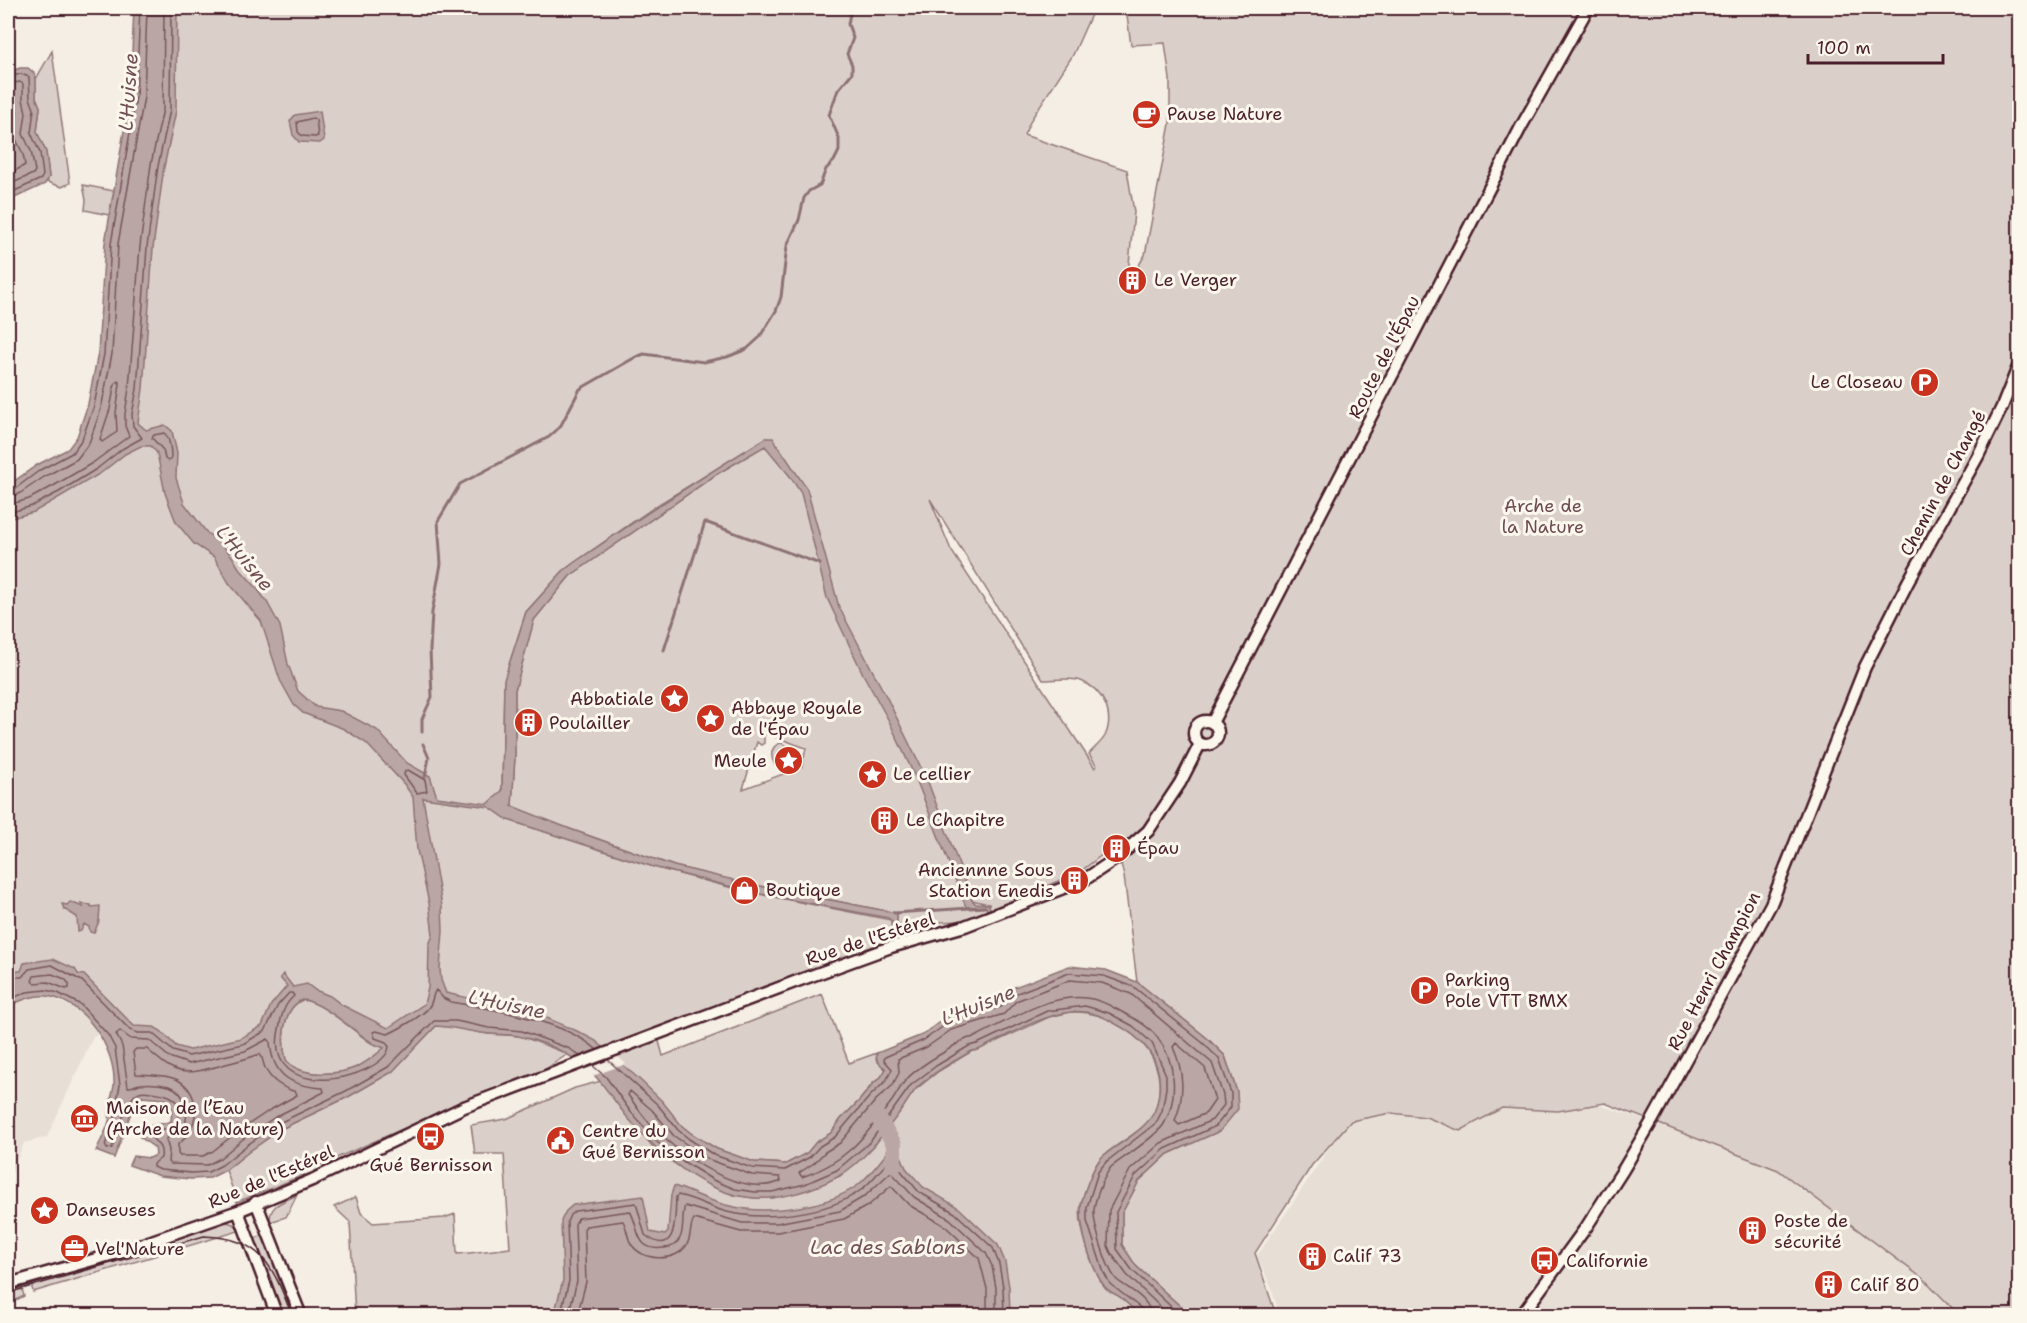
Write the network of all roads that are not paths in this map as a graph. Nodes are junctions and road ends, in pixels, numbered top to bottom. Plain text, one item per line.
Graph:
1 (1588, 8) edge
2 (2019, 362) edge
3 (1889, 617) joint
4 (1212, 723) junction
5 (1200, 744) junction
6 (256, 1202) junction
7 (238, 1212) junction
8 (8, 1284) edge
9 (277, 1316) edge
10 (301, 1316) edge
11 (1521, 1316) edge

1 - 4 street, Route de l'Épau
2 - 3 street, Chemin de Changé
3 - 11 street, Rue Henri Champion
4 - 5 street
4 - 5 street
5 - 6 street, Rue de l'Estérel
6 - 7 street, Rue de l'Estérel
6 - 10 street
7 - 8 street, Rue de l'Estérel
7 - 9 street

